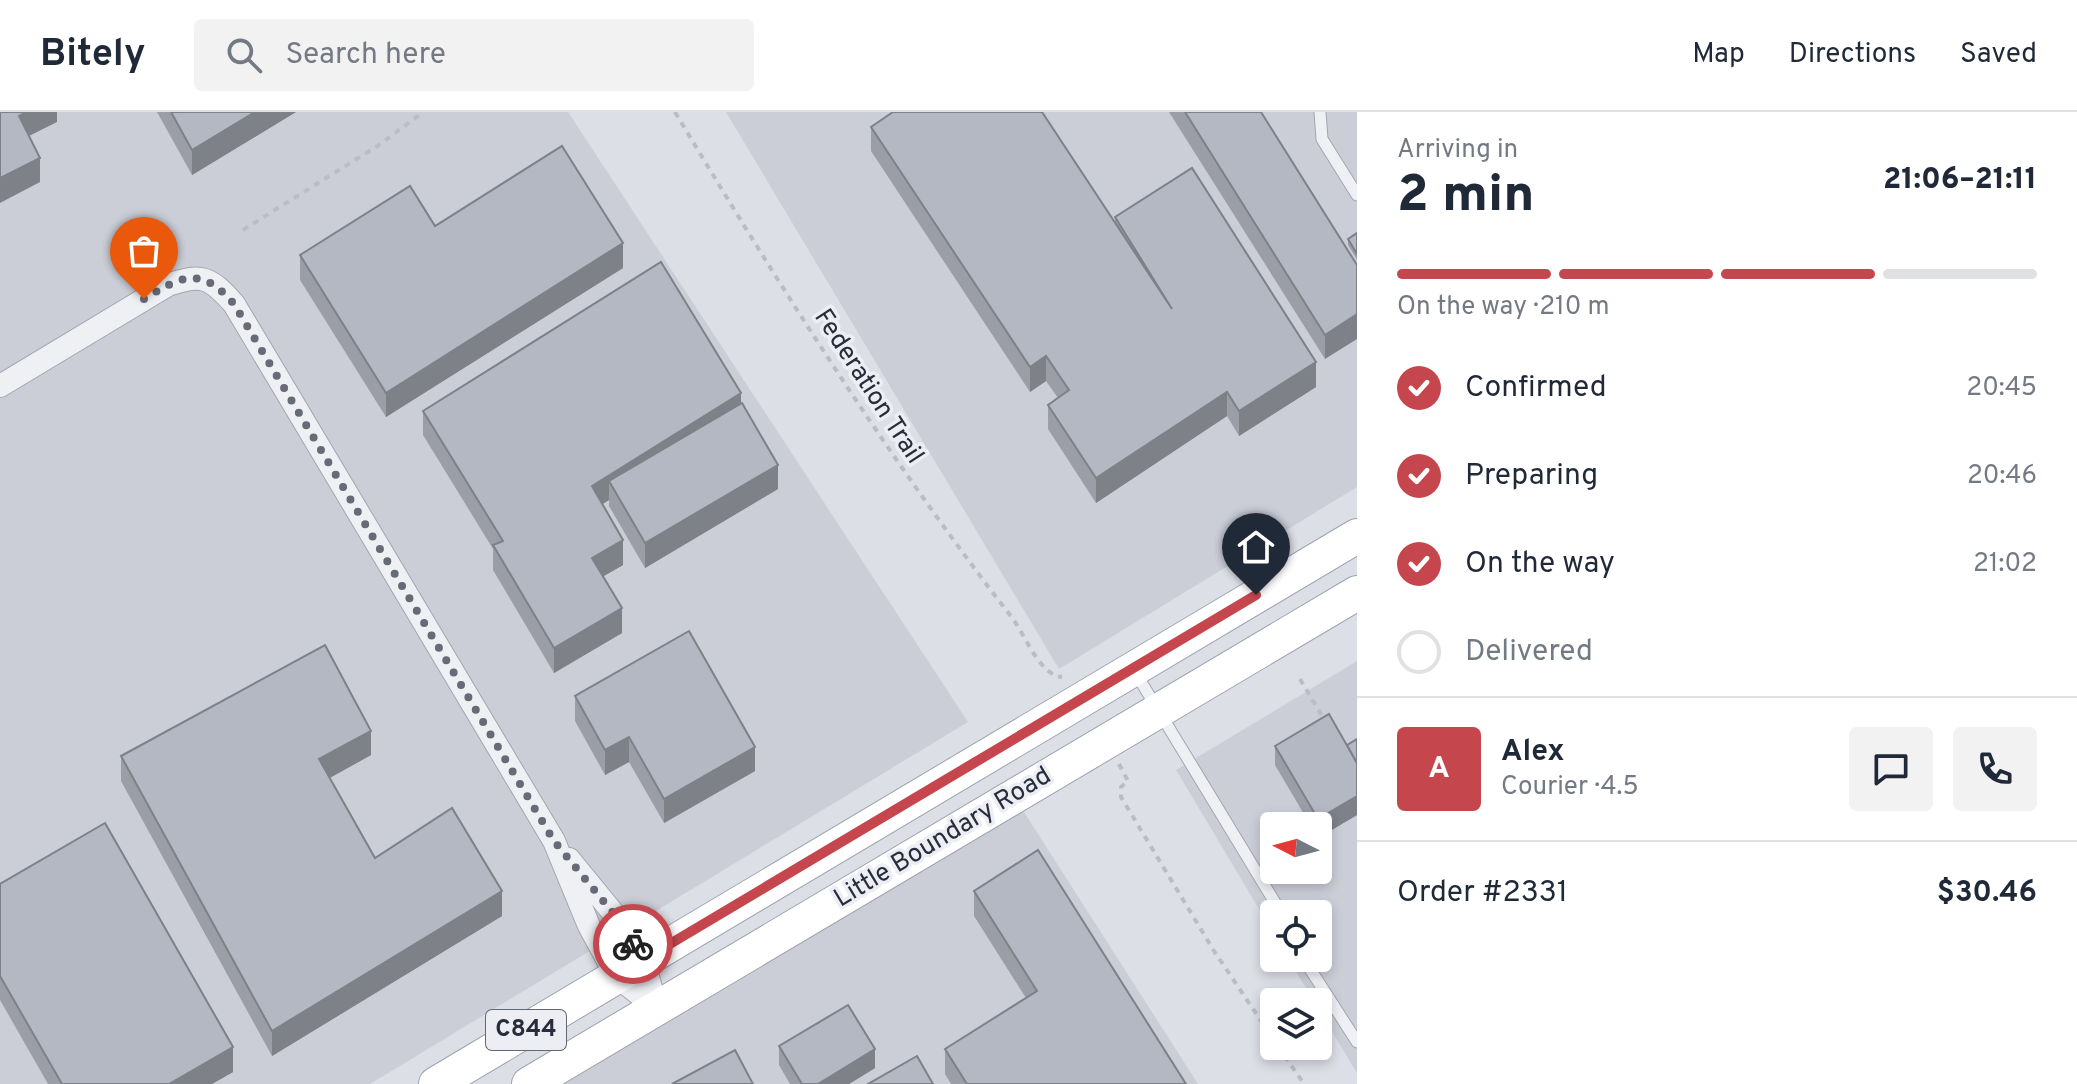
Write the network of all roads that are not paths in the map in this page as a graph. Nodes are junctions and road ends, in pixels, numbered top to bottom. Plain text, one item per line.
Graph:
1 (1320, 112) edge
2 (1357, 195) edge
3 (0, 386) edge
4 (1357, 536) edge
5 (1357, 593) edge
6 (1133, 669) junction
7 (1157, 711) junction
8 (554, 841) junction
9 (1273, 900) edge
10 (630, 968) junction
11 (1312, 972) edge
12 (657, 1008) junction
13 (1357, 1042) edge
14 (436, 1084) edge
15 (529, 1084) edge

1 - 2 lane
3 - 8 street
4 - 6 main road, Little Boundary Road / C844
5 - 7 main road, Little Boundary Road / C844
6 - 7 lane
6 - 10 main road, Little Boundary Road / C844
7 - 9 lane
7 - 12 main road, Little Boundary Road / C844
8 - 10 street
8 - 10 street
10 - 12 street
10 - 14 main road, Little Boundary Road / C844
11 - 13 lane
12 - 15 main road, Little Boundary Road / C844

